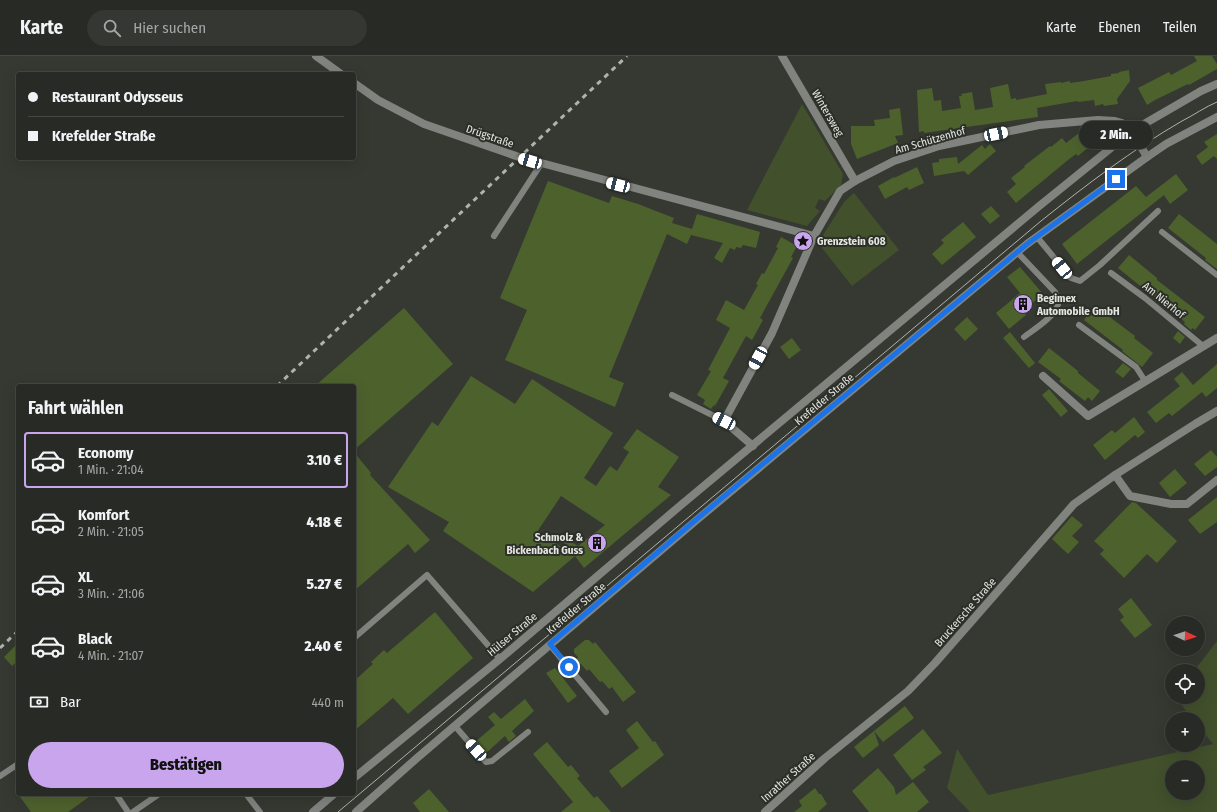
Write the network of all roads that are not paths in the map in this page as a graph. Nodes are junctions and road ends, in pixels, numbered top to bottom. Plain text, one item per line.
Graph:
1 (316, 56) edge
2 (782, 56) edge
3 (338, 72) edge
4 (356, 84) edge
5 (1217, 84) edge
6 (1217, 117) edge
7 (1132, 131) junction
8 (1147, 157) junction
9 (541, 164) junction
10 (855, 182) junction
11 (1158, 211) dead end
12 (1162, 232) dead end
13 (494, 236) dead end
14 (814, 236) junction
15 (1037, 237) junction
16 (1017, 252) junction
17 (1111, 273) dead end
18 (1217, 275) edge
19 (1079, 325) dead end
20 (1024, 337) dead end
21 (1217, 338) edge
22 (1203, 346) junction
23 (1043, 376) dead end
24 (1145, 381) junction
25 (672, 395) dead end
26 (1217, 411) edge
27 (724, 421) junction
28 (753, 446) junction
29 (1115, 475) junction
30 (1217, 480) edge
31 (681, 505) joint
32 (356, 636) edge
33 (550, 644) junction
34 (500, 659) junction
35 (606, 712) dead end
36 (455, 726) junction
37 (528, 732) dead end
38 (825, 758) joint
39 (16, 765) edge
40 (0, 776) edge
41 (356, 776) edge
42 (117, 796) edge
43 (156, 796) edge
44 (248, 796) edge
45 (332, 796) edge
46 (128, 812) edge
47 (133, 812) edge
48 (260, 812) edge
49 (313, 812) edge
50 (356, 812) edge
51 (765, 812) edge

1 - 3 street
2 - 10 street, Wintersweg
4 - 9 street, Drügstraße
5 - 7 street, Krefelder Straße
6 - 8 street, Krefelder Straße
7 - 8 street
7 - 10 street, Am Schützenhof
7 - 28 street, Krefelder Straße
8 - 15 street, Krefelder Straße
9 - 13 lane
9 - 14 street, Drügstraße
10 - 14 street, Am Schützenhof
11 - 15 lane
12 - 18 lane
14 - 27 street, Am Schützenhof
15 - 16 street, Krefelder Straße
16 - 20 lane
16 - 33 street, Krefelder Straße
17 - 22 lane, Am Nierhof
19 - 24 lane
21 - 22 street
22 - 24 street
23 - 24 street
25 - 27 lane
26 - 29 street, Bruckersche Straße
27 - 28 street
28 - 31 street, Krefelder Straße
29 - 30 street
29 - 38 street, Bruckersche Straße
31 - 34 street, Hülser Straße
32 - 34 lane
33 - 35 lane
33 - 36 street, Krefelder Straße
34 - 41 street, Hülser Straße
36 - 37 lane
36 - 50 street
38 - 51 street, Inrather Straße
39 - 40 lane
42 - 46 lane
43 - 47 lane
44 - 48 lane
45 - 49 street

